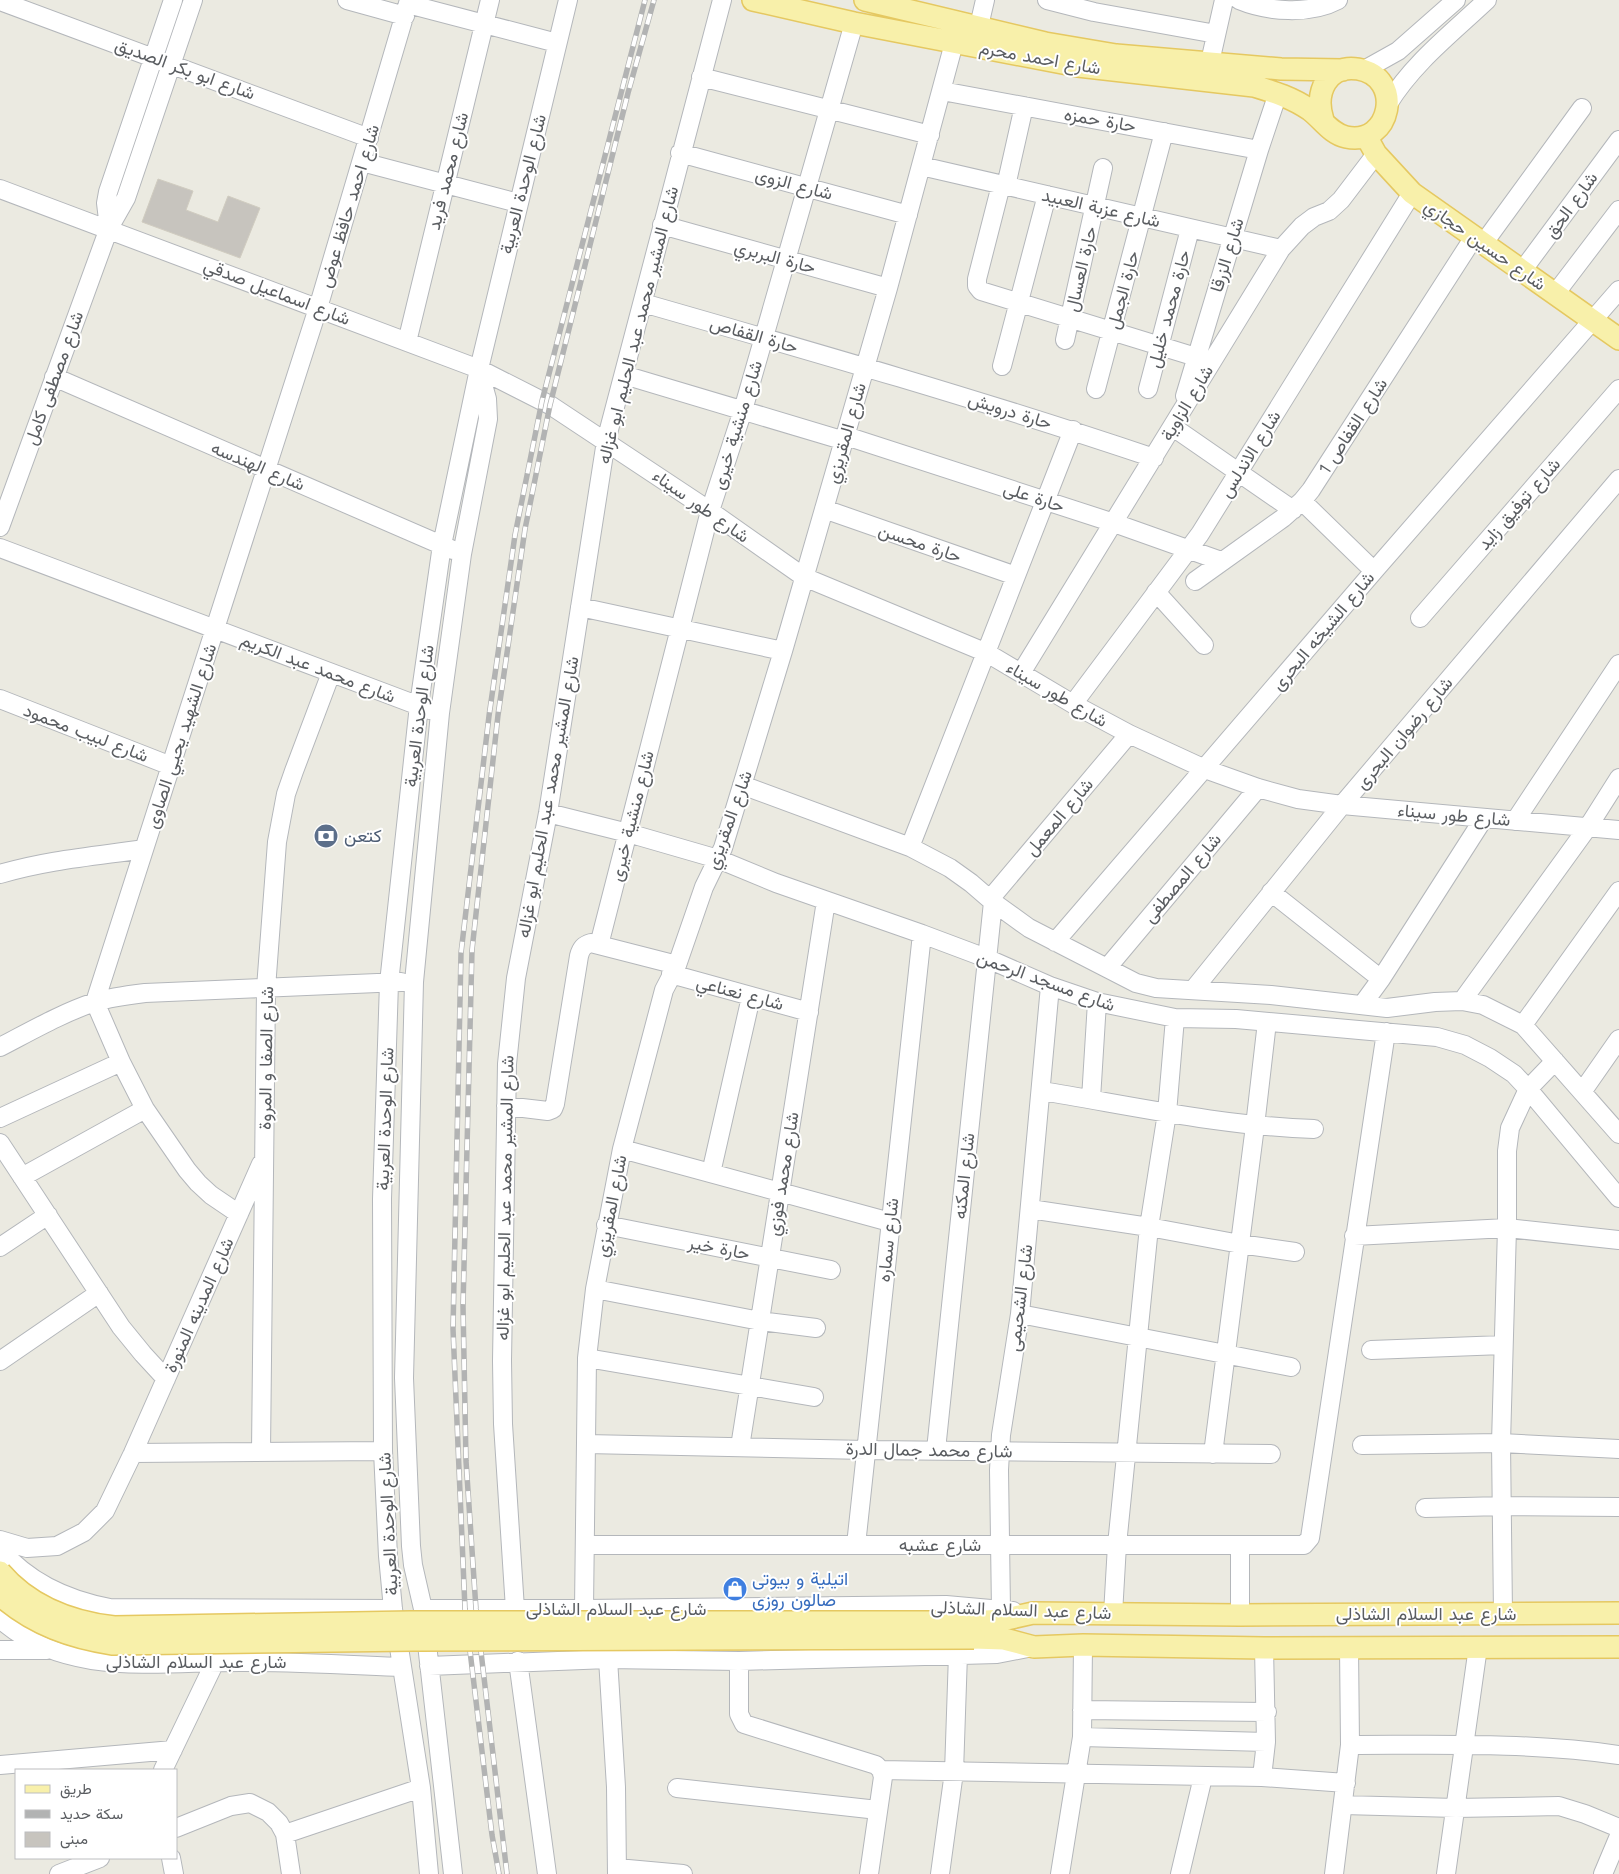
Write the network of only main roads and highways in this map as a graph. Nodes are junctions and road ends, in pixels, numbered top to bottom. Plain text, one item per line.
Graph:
1 (753, 0) edge
2 (865, 0) edge
3 (969, 39) junction
4 (1343, 70) junction
5 (1323, 120) junction
6 (1371, 145) junction
7 (1619, 339) edge
8 (0, 1572) edge
9 (0, 1594) edge
10 (1570, 1613) junction
11 (1619, 1613) edge
12 (972, 1630) junction
13 (1571, 1647) junction
14 (1619, 1647) edge

1 - 3 main road, شارع احمد محرم
2 - 3 main road, شارع احمد محرم
3 - 4 main road, شارع احمد محرم
3 - 5 main road, شارع احمد محرم
4 - 5 main road
4 - 6 main road
5 - 6 main road
6 - 7 main road, شارع حسين حجازي
8 - 12 main road, bridge
9 - 12 main road, bridge
10 - 11 main road, شارع عبد السلام الشاذلى
10 - 12 main road, شارع عبد السلام الشاذلى
10 - 13 main road
12 - 13 main road, شارع عبد السلام الشاذلى
13 - 14 main road, شارع عبد السلام الشاذلى

